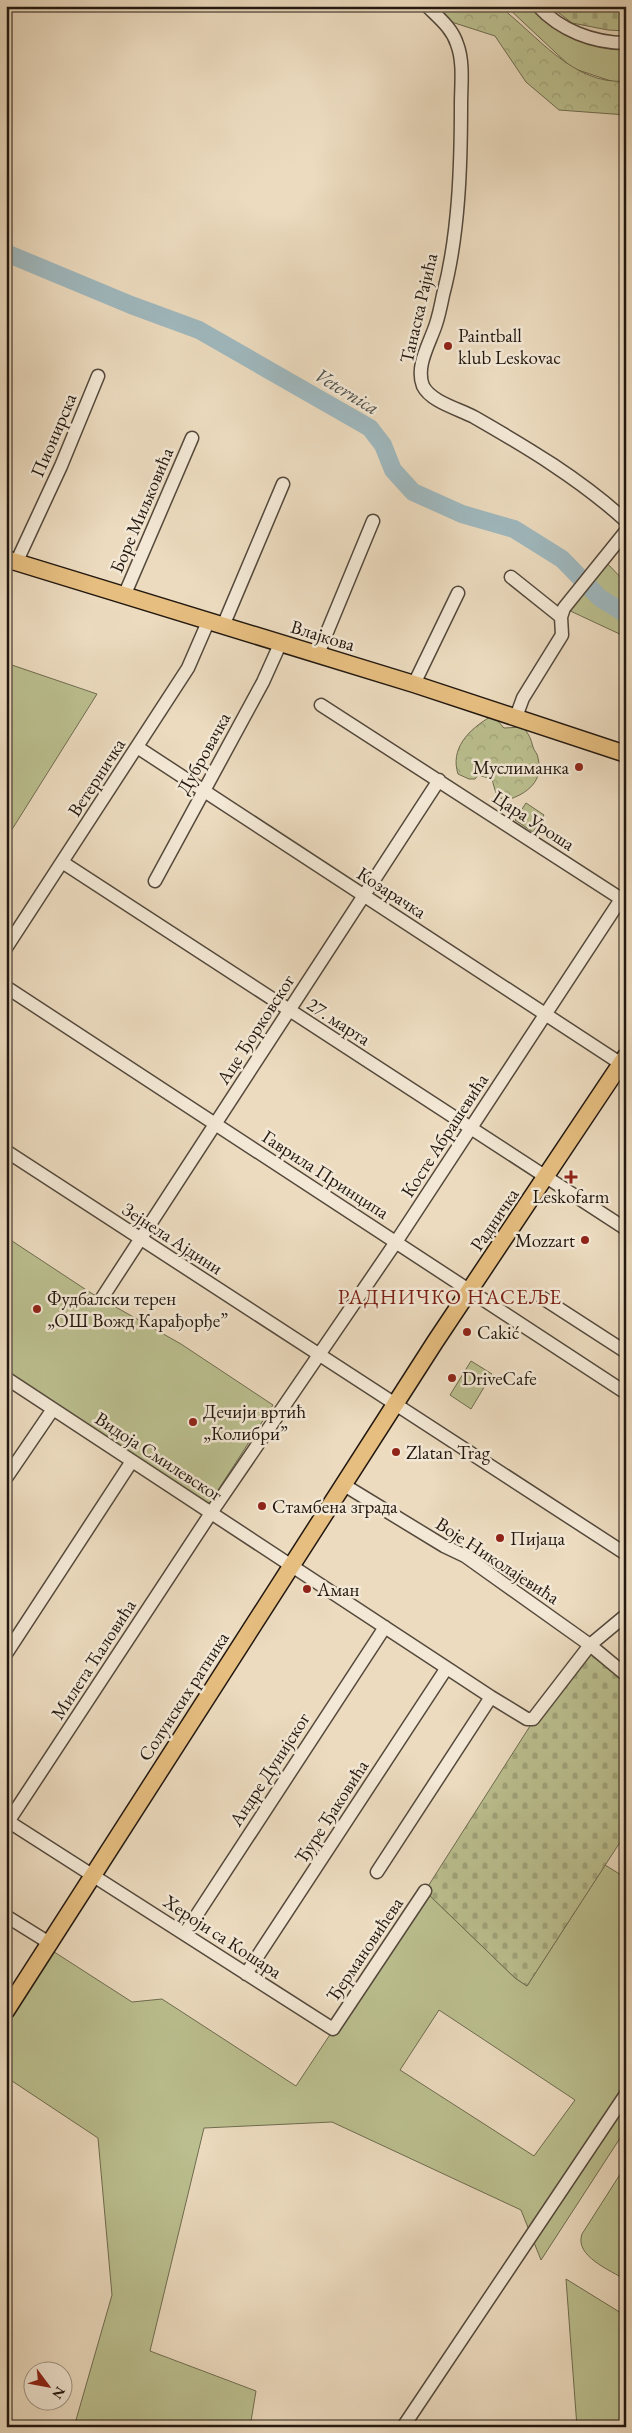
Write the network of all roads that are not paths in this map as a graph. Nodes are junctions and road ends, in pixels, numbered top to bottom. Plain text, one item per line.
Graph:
1 (427, 6) edge
2 (538, 6) edge
3 (626, 43) edge
4 (98, 376) dead end
5 (192, 438) dead end
6 (283, 484) dead end
7 (373, 521) dead end
8 (626, 522) edge
9 (626, 531) edge
10 (11, 561) edge
11 (511, 577) dead end
12 (458, 593) dead end
13 (124, 596) junction
14 (562, 612) junction
15 (215, 624) junction
16 (281, 642) junction
17 (318, 654) junction
18 (414, 684) junction
19 (321, 704) dead end
20 (516, 717) junction
21 (137, 747) junction
22 (626, 754) edge
23 (439, 780) junction
24 (204, 791) junction
25 (62, 862) junction
26 (155, 881) dead end
27 (364, 896) junction
28 (623, 900) edge
29 (6, 948) edge
30 (6, 987) edge
31 (290, 1011) junction
32 (546, 1014) junction
33 (624, 1062) edge
34 (216, 1124) junction
35 (469, 1128) junction
36 (6, 1151) edge
37 (547, 1176) junction
38 (626, 1229) edge
39 (141, 1240) junction
40 (396, 1242) junction
41 (470, 1291) junction
42 (541, 1297) dead end
43 (102, 1298) dead end
44 (626, 1352) edge
45 (319, 1355) junction
46 (6, 1378) edge
47 (626, 1393) edge
48 (396, 1404) junction
49 (53, 1409) junction
50 (132, 1461) junction
51 (6, 1478) edge
52 (344, 1485) junction
53 (211, 1513) junction
54 (626, 1554) edge
55 (291, 1565) junction
56 (626, 1614) edge
57 (385, 1627) junction
58 (590, 1644) junction
59 (6, 1654) edge
60 (446, 1669) junction
61 (626, 1675) edge
62 (491, 1698) junction
63 (7, 1822) edge
64 (377, 1872) dead end
65 (93, 1874) junction
66 (425, 1891) dead end
67 (6, 1916) edge
68 (185, 1933) junction
69 (51, 1944) junction
70 (246, 1974) junction
71 (6, 2011) edge
72 (333, 2029) joint
73 (626, 2094) edge
74 (403, 2427) edge

1 - 8 street, Танаска Рајића
2 - 3 street
4 - 10 street, Пионирска
5 - 13 street, Боре Миљковића
6 - 15 street, Ветерничка
7 - 17 street
9 - 14 street
10 - 13 main road, Влајкова
11 - 14 street
12 - 18 street
13 - 15 main road, Влајкова
14 - 20 street
15 - 16 main road, Влајкова
15 - 21 street, Ветерничка
16 - 17 main road, Влајкова
16 - 24 street, Дубровачка
17 - 18 main road, Влајкова
18 - 20 main road, Влајкова
19 - 23 street, Цара Уроша
20 - 22 main road, Влајкова
21 - 24 street, Козарачка
21 - 25 street, Ветерничка
23 - 27 street, Аце Ђорковског
23 - 28 street, Цара Уроша
24 - 26 street, Дубровачка
24 - 27 street, Козарачка
25 - 29 street, Ветерничка
25 - 31 street, 27. марта
27 - 31 street, Аце Ђорковског
27 - 32 street, Козарачка
28 - 32 street, Косте Абрашевића
30 - 34 street, Гаврила Принципа
31 - 34 street, Аце Ђорковског
31 - 35 street, 27. марта
32 - 33 street, Козарачка
32 - 35 street, Косте Абрашевића
33 - 37 main road, Радничка
34 - 39 street, Аце Ђорковског
34 - 40 street, Гаврила Принципа
35 - 37 street, 27. марта
35 - 40 street, Косте Абрашевића
36 - 39 street, Зејнела Ајдини
37 - 38 street, 27. марта
37 - 41 main road, Радничка
39 - 43 street, Аце Ђорковског
39 - 45 street, Зејнела Ајдини
40 - 41 street, Гаврила Принципа
40 - 45 street, Косте Абрашевића
41 - 47 street, Гаврила Принципа
41 - 48 main road, Радничка
42 - 44 street
45 - 48 street, Зејнела Ајдини
45 - 53 street, Косте Абрашевића
46 - 49 street, Видоја Смилевског
48 - 52 main road, Солунских ратника
48 - 54 street, Зејнела Ајдини
49 - 50 street, Видоја Смилевског
49 - 51 street
50 - 53 street, Видоја Смилевског
50 - 59 street
52 - 55 main road, Солунских ратника
52 - 58 street, Воје Николајевића
53 - 55 street, Видоја Смилевског
53 - 63 street, Милета Ћаловића
55 - 57 street
55 - 65 main road, Солунских ратника
56 - 58 street
57 - 60 street
57 - 68 street, Андре Дунијског
58 - 61 street, Воје Николајевића
58 - 62 street
60 - 62 street
60 - 70 street, Ђуре Ђаковића
62 - 64 street
63 - 65 street, Хероји са Кошара
65 - 68 street, Хероји са Кошара
65 - 69 main road, Солунских ратника
66 - 72 street, Ђермановићева
67 - 69 street
68 - 70 street, Хероји са Кошара
69 - 71 main road, Солунских ратника
70 - 72 street, Хероји са Кошара
73 - 74 street

